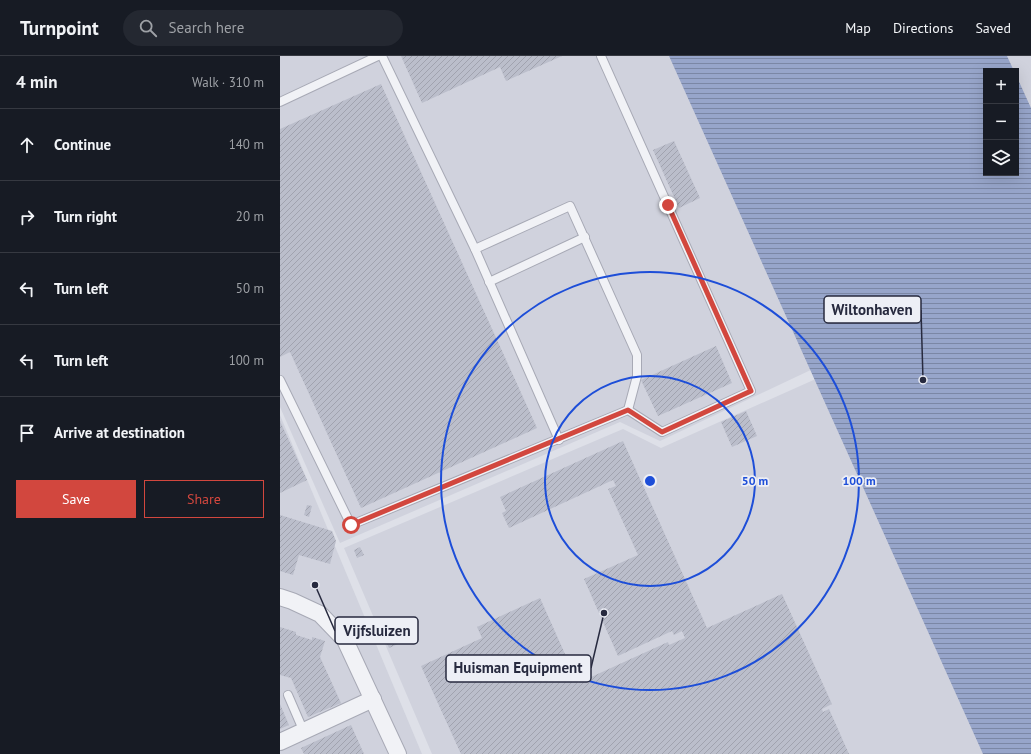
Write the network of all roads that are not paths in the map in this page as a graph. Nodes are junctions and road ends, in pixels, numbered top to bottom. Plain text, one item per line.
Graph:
1 (378, 56) edge
2 (382, 56) edge
3 (601, 56) edge
4 (280, 102) edge
5 (585, 237) junction
6 (475, 249) junction
7 (489, 282) junction
8 (280, 380) edge
9 (628, 410) junction
10 (559, 440) junction
11 (280, 597) edge
12 (288, 695) dead end
13 (373, 699) junction
14 (304, 732) junction
15 (280, 742) edge
16 (398, 754) edge

1 - 4 lane
2 - 6 lane
3 - 9 lane
5 - 6 lane
5 - 7 lane
5 - 9 lane
6 - 7 lane
7 - 10 lane
8 - 10 lane
9 - 10 lane
11 - 13 street
12 - 14 lane
13 - 14 street
13 - 16 street
14 - 15 street

